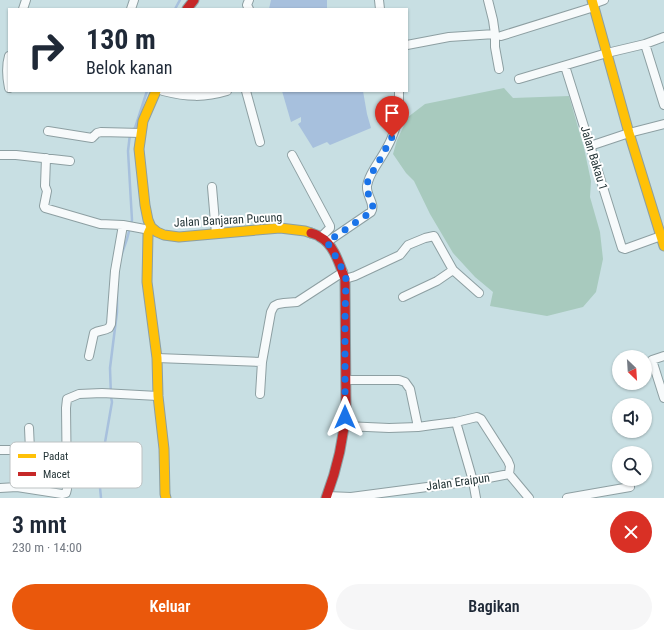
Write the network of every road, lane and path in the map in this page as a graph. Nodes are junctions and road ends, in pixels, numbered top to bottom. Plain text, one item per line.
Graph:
1 (194, 0) edge
2 (488, 0) edge
3 (604, 0) edge
4 (593, 4) edge
5 (188, 8) edge
6 (498, 35) junction
7 (664, 37) edge
8 (645, 44) junction
9 (408, 45) edge
10 (607, 53) junction
11 (8, 65) edge
12 (566, 66) junction
13 (499, 70) dead end
14 (519, 79) dead end
15 (8, 84) edge
16 (156, 92) edge
17 (168, 92) edge
18 (224, 92) edge
19 (246, 92) edge
20 (399, 92) edge
21 (664, 105) edge
22 (664, 124) edge
23 (48, 131) dead end
24 (141, 133) junction
25 (629, 133) junction
26 (260, 142) dead end
27 (590, 146) junction
28 (0, 155) edge
29 (292, 155) dead end
30 (46, 158) junction
31 (70, 161) dead end
32 (212, 187) dead end
33 (128, 226) junction
34 (151, 229) junction
35 (216, 234) junction
36 (661, 236) junction
37 (324, 239) junction
38 (664, 246) edge
39 (453, 270) junction
40 (344, 275) junction
41 (479, 294) dead end
42 (404, 297) dead end
43 (89, 356) dead end
44 (664, 356) edge
45 (157, 358) junction
46 (262, 362) junction
47 (346, 380) junction
48 (260, 394) dead end
49 (158, 396) junction
50 (664, 398) edge
51 (456, 422) junction
52 (345, 426) junction
53 (418, 427) junction
54 (29, 428) dead end
55 (30, 442) edge
56 (67, 442) edge
57 (509, 474) junction
58 (474, 481) junction
59 (10, 487) edge
60 (630, 487) dead end
61 (0, 488) edge
62 (23, 488) edge
63 (67, 488) edge
64 (327, 497) edge
65 (166, 498) edge
66 (476, 498) edge
67 (530, 498) edge
68 (567, 498) edge

1 - 5 street
2 - 6 street
3 - 4 street
4 - 6 street
4 - 10 street
6 - 9 street
6 - 13 street
7 - 8 street
8 - 10 street
8 - 21 street
10 - 12 street
10 - 25 street
11 - 15 street
12 - 14 street
12 - 27 street, Jalan Bakau 1
16 - 24 street
17 - 18 street
19 - 26 street
20 - 37 street
22 - 25 street
23 - 24 street
24 - 34 street
25 - 27 street
25 - 36 street
27 - 36 street, Jalan Bakau 1
28 - 30 street
29 - 37 street
30 - 31 street
30 - 33 street
32 - 35 street
33 - 34 street
33 - 43 street
34 - 35 street, Jalan Banjaran Pucung
34 - 45 street
35 - 37 street, Jalan Banjaran Pucung
36 - 38 street
37 - 40 street
39 - 40 street
39 - 41 street
39 - 42 street
40 - 46 street
40 - 47 street
44 - 50 street
45 - 46 street
45 - 49 street
46 - 48 street
47 - 52 street
47 - 53 street
49 - 56 street
49 - 65 street
51 - 53 street
51 - 57 street
51 - 58 street
52 - 53 street
52 - 64 street
54 - 55 street
57 - 58 street, Jalan Eraipun
57 - 67 street
58 - 64 street, Jalan Eraipun
58 - 66 street
59 - 61 street
60 - 68 street
62 - 63 street

